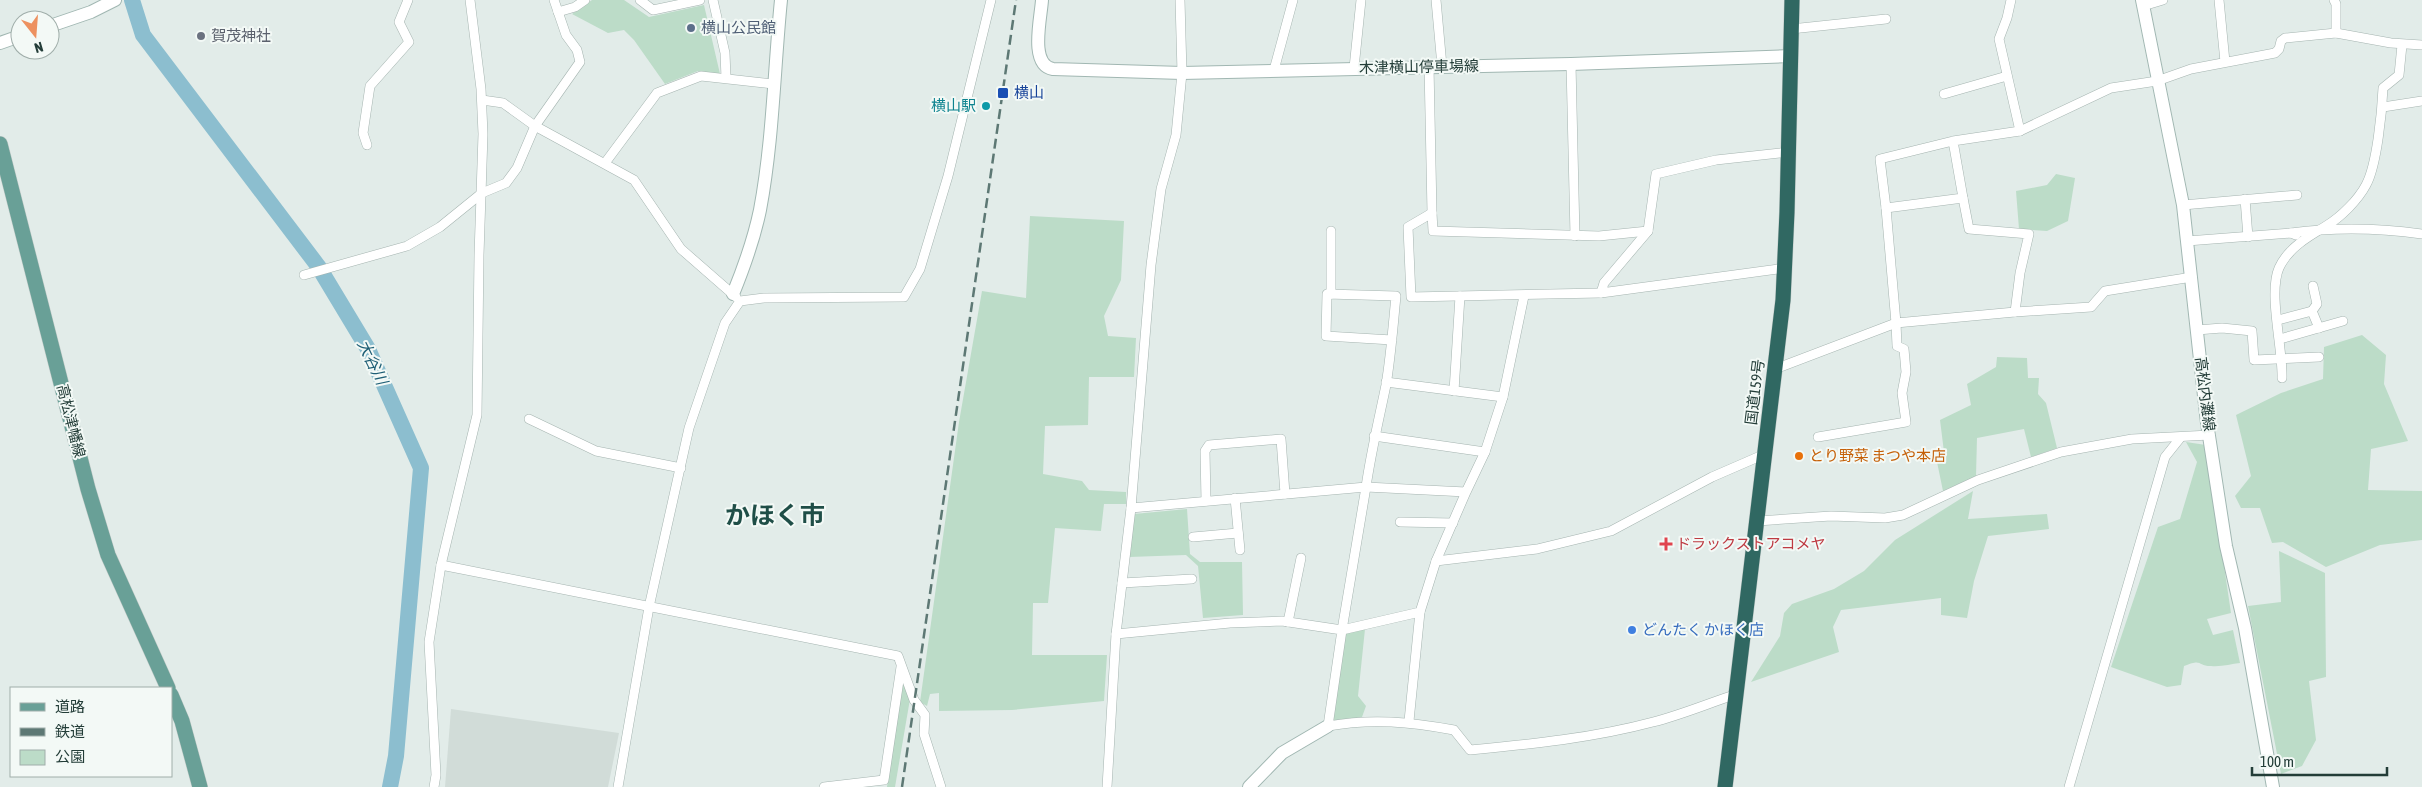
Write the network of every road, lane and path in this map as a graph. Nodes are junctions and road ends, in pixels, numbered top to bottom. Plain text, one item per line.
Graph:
1 (115, 0) edge
2 (408, 0) edge
3 (470, 0) edge
4 (554, 0) edge
5 (585, 0) edge
6 (640, 0) edge
7 (700, 0) edge
8 (713, 0) edge
9 (781, 0) edge
10 (991, 0) edge
11 (1042, 0) edge
12 (1180, 0) edge
13 (1293, 0) edge
14 (1361, 0) edge
15 (1436, 0) edge
16 (1792, 0) edge
17 (2010, 0) edge
18 (2163, 0) edge
19 (2219, 0) edge
20 (2334, 0) edge
21 (2142, 3) edge
22 (558, 12) junction
23 (1886, 19) dead end
24 (60, 23) edge
25 (1791, 29) junction
26 (2336, 33) junction
27 (2402, 45) junction
28 (2422, 45) edge
29 (1791, 56) junction
30 (2225, 62) junction
31 (1571, 64) junction
32 (1429, 66) junction
33 (1442, 66) junction
34 (1354, 68) junction
35 (1274, 70) junction
36 (1182, 72) junction
37 (2007, 76) junction
38 (726, 78) junction
39 (2157, 81) junction
40 (773, 84) junction
41 (1944, 94) dead end
42 (482, 100) junction
43 (2422, 101) edge
44 (2383, 107) junction
45 (535, 126) junction
46 (2020, 131) junction
47 (1952, 140) junction
48 (0, 144) edge
49 (367, 145) dead end
50 (1789, 152) junction
51 (605, 163) junction
52 (482, 193) junction
53 (2297, 194) dead end
54 (1963, 198) junction
55 (2245, 199) junction
56 (2183, 205) junction
57 (1886, 208) junction
58 (1432, 213) junction
59 (2319, 229) junction
60 (1331, 231) dead end
61 (1648, 231) junction
62 (2291, 233) junction
63 (2422, 234) edge
64 (1575, 236) junction
65 (2248, 237) junction
66 (2304, 238) junction
67 (2187, 241) junction
68 (1785, 268) junction
69 (307, 274) dead end
70 (2192, 277) junction
71 (2313, 286) dead end
72 (1601, 293) junction
73 (1331, 294) junction
74 (1396, 296) junction
75 (1460, 296) junction
76 (1524, 296) junction
77 (1411, 297) junction
78 (737, 298) junction
79 (2312, 311) junction
80 (2015, 312) junction
81 (2278, 320) junction
82 (2343, 321) dead end
83 (1896, 323) junction
84 (2319, 328) junction
85 (2197, 330) junction
86 (1392, 340) junction
87 (2280, 340) junction
88 (2318, 356) dead end
89 (2283, 359) junction
90 (1775, 369) junction
91 (2282, 378) dead end
92 (1386, 382) junction
93 (1454, 391) junction
94 (1503, 397) junction
95 (529, 419) dead end
96 (2210, 435) junction
97 (1374, 436) junction
98 (1818, 437) dead end
99 (2181, 437) junction
100 (1486, 452) junction
101 (1765, 454) junction
102 (681, 468) junction
103 (1366, 487) junction
104 (1466, 492) junction
105 (1285, 494) junction
106 (1235, 498) junction
107 (1206, 501) junction
108 (1131, 508) junction
109 (1757, 521) junction
110 (1400, 522) dead end
111 (1453, 523) junction
112 (1238, 534) junction
113 (1194, 537) dead end
114 (1240, 550) dead end
115 (1301, 558) dead end
116 (1436, 561) junction
117 (440, 565) junction
118 (1192, 579) dead end
119 (1122, 583) junction
120 (649, 607) junction
121 (1420, 612) junction
122 (1288, 622) junction
123 (1342, 630) junction
124 (1116, 634) junction
125 (901, 664) junction
126 (168, 687) edge
127 (1737, 694) junction
128 (172, 697) edge
129 (1409, 721) junction
130 (1328, 726) junction
131 (200, 787) edge
132 (434, 787) edge
133 (618, 787) edge
134 (824, 787) edge
135 (941, 787) edge
136 (1107, 787) edge
137 (1249, 787) edge
138 (1725, 787) edge
139 (2069, 787) edge
140 (2273, 787) edge

1 - 24 main road
2 - 49 street
3 - 42 street
4 - 22 street
5 - 22 street
6 - 7 street
8 - 38 street
9 - 40 main road
10 - 78 street
11 - 36 main road, 木津横山停車場線
12 - 36 street
13 - 35 street
14 - 34 street
15 - 33 street
16 - 25 highway, 国道159号
17 - 37 street
18 - 21 street
19 - 30 street
20 - 26 street
21 - 39 main road, 高松内灘線
22 - 45 street
23 - 25 street
25 - 29 highway, 国道159号
26 - 27 street
26 - 30 street
27 - 28 street
27 - 44 street
29 - 31 main road, 木津横山停車場線
29 - 50 highway, 国道159号
30 - 39 street
31 - 33 main road, 木津横山停車場線
31 - 64 street
32 - 33 main road, 木津横山停車場線
32 - 34 main road, 木津横山停車場線
32 - 58 street
34 - 35 main road, 木津横山停車場線
35 - 36 main road, 木津横山停車場線
36 - 108 street
37 - 41 street
37 - 46 street
38 - 40 street
38 - 51 street
39 - 46 street
39 - 56 main road, 高松内灘線
40 - 78 main road
42 - 45 street
42 - 52 street
43 - 44 street
44 - 59 street
45 - 51 street
45 - 52 street
46 - 47 street
47 - 54 street
47 - 57 street
48 - 126 main road, 高松津幡線
50 - 61 street
50 - 68 highway, 国道159号
51 - 78 street
52 - 69 street
52 - 117 street
53 - 55 street
54 - 57 street
54 - 80 street
55 - 56 street
55 - 65 street
56 - 67 main road, 高松内灘線
57 - 83 street
58 - 64 street
58 - 77 street
59 - 62 street
59 - 63 street
59 - 66 street
60 - 73 street
61 - 64 street
61 - 72 street
62 - 65 street
62 - 66 street
65 - 67 street
66 - 81 street
67 - 70 main road, 高松内灘線
68 - 72 street
68 - 90 highway, 国道159号
70 - 80 street
70 - 85 main road, 高松内灘線
71 - 79 street
72 - 76 street
73 - 74 street
73 - 86 street
74 - 77 street
74 - 86 street
75 - 76 street
75 - 77 street
75 - 93 street
76 - 94 street
78 - 102 street
79 - 81 street
79 - 84 street
80 - 83 street
81 - 87 street
82 - 84 street
83 - 90 street
83 - 98 street
84 - 87 street
85 - 89 street
85 - 96 main road, 高松内灘線
86 - 92 street
87 - 89 street
88 - 89 street
89 - 91 street
90 - 101 highway, 国道159号
92 - 93 street
92 - 97 street
93 - 94 street
94 - 100 street
95 - 102 street
96 - 99 street
96 - 140 main road, 高松内灘線
97 - 100 street
97 - 103 street
99 - 109 street
99 - 139 street
100 - 104 street
101 - 109 highway, 国道159号
101 - 116 street
102 - 120 street
103 - 104 street
103 - 105 street
103 - 123 street
104 - 111 street
105 - 106 street
105 - 107 street
106 - 107 street
106 - 112 street
107 - 108 street
108 - 119 street
109 - 127 highway, 国道159号
110 - 111 street
111 - 116 street
112 - 113 street
112 - 114 street
115 - 122 street
116 - 121 street
117 - 120 street
117 - 132 street
118 - 119 street
119 - 124 street
120 - 125 street
120 - 133 street
121 - 123 street
121 - 129 street
122 - 123 street
122 - 124 street
123 - 130 street
124 - 136 street
125 - 134 street
125 - 135 street
127 - 129 street
127 - 138 highway, 国道159号
128 - 131 main road
129 - 130 street
130 - 137 main road

